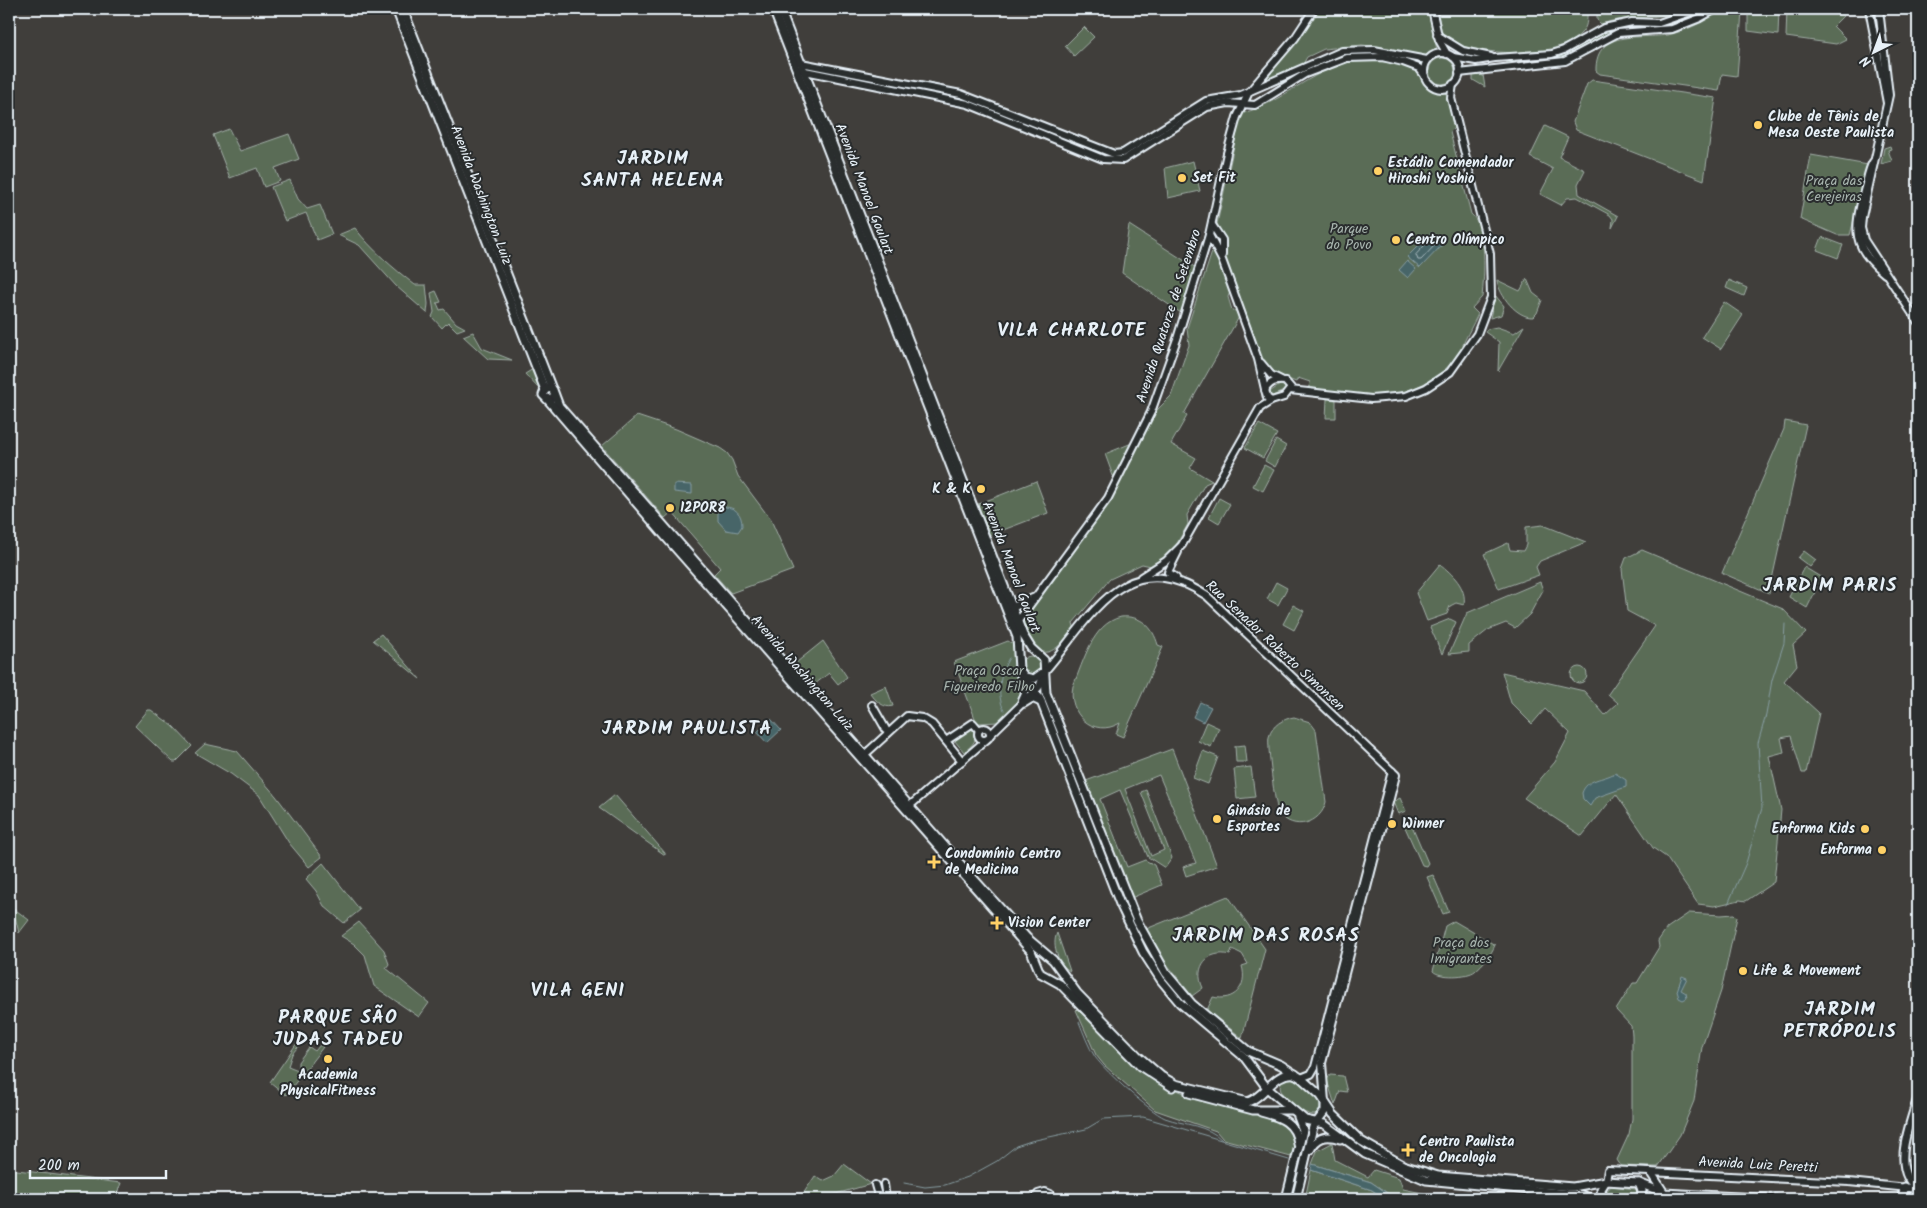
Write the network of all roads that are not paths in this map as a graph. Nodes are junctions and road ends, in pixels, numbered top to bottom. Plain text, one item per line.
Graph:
1 (396, 9) edge
2 (403, 9) edge
3 (773, 9) edge
4 (780, 9) edge
5 (1314, 9) edge
6 (1432, 9) edge
7 (1699, 9) edge
8 (1716, 9) edge
9 (1869, 9) edge
10 (1879, 9) edge
11 (1437, 35) junction
12 (1450, 56) junction
13 (1495, 58) junction
14 (1427, 60) junction
15 (801, 68) junction
16 (1502, 70) junction
17 (1490, 72) junction
18 (1459, 74) junction
19 (1425, 76) junction
20 (1453, 84) junction
21 (1249, 92) junction
22 (1888, 104) junction
23 (1242, 105) junction
24 (1875, 159) junction
25 (1210, 231) junction
26 (1886, 275) junction
27 (1918, 322) edge
28 (1258, 359) junction
29 (1285, 381) junction
30 (1265, 390) junction
31 (1290, 390) junction
32 (549, 393) junction
33 (1271, 400) junction
34 (1182, 545) junction
35 (1140, 578) junction
36 (1179, 580) junction
37 (1034, 598) junction
38 (1013, 607) junction
39 (1018, 621) junction
40 (1014, 629) junction
41 (1035, 653) junction
42 (1018, 664) junction
43 (1046, 671) junction
44 (1022, 675) junction
45 (1035, 691) junction
46 (1041, 702) junction
47 (1024, 703) junction
48 (872, 705) dead end
49 (1017, 710) junction
50 (1004, 722) junction
51 (981, 730) junction
52 (888, 733) junction
53 (988, 737) junction
54 (946, 741) junction
55 (862, 756) junction
56 (968, 756) junction
57 (962, 761) junction
58 (1394, 773) junction
59 (908, 808) junction
60 (1047, 957) junction
61 (1037, 963) junction
62 (1055, 964) junction
63 (1046, 975) junction
64 (1131, 1053) junction
65 (1137, 1059) junction
66 (1299, 1076) junction
67 (1267, 1088) junction
68 (1918, 1096) edge
69 (1325, 1103) junction
70 (1253, 1110) junction
71 (1294, 1112) junction
72 (1316, 1122) junction
73 (1345, 1141) junction
74 (1299, 1150) junction
75 (1307, 1155) junction
76 (1651, 1173) junction
77 (1908, 1175) junction
78 (1606, 1181) junction
79 (1639, 1182) junction
80 (884, 1184) dead end
81 (875, 1185) dead end
82 (1905, 1187) junction
83 (1918, 1189) edge
84 (1661, 1197) edge
85 (879, 1199) edge
86 (886, 1199) edge
87 (1035, 1199) edge
88 (1054, 1199) edge
89 (1286, 1199) edge
90 (1296, 1199) edge
91 (1593, 1199) edge
92 (1602, 1199) edge
93 (1640, 1199) edge
94 (1775, 1199) edge
95 (1901, 1199) edge

1 - 32 main road, Avenida Washington Luiz
2 - 32 main road, Avenida Washington Luiz
3 - 15 main road, Avenida Manoel Goulart
4 - 15 main road, Avenida Manoel Goulart
5 - 21 street, Avenida Quatorze de Setembro
6 - 11 street
7 - 13 street
8 - 16 street
9 - 22 street
10 - 22 street
11 - 12 street
11 - 13 street
12 - 13 street
12 - 14 street
12 - 18 street
13 - 16 street
13 - 17 street
14 - 19 street
14 - 21 street
15 - 21 street
15 - 23 street
15 - 38 main road, Avenida Manoel Goulart
15 - 40 main road, Avenida Manoel Goulart
16 - 17 street
17 - 18 street
18 - 20 street
19 - 20 street
19 - 23 street
20 - 31 street
21 - 23 street, Avenida Quatorze de Setembro
22 - 24 street
23 - 25 street, Avenida Quatorze de Setembro
24 - 26 street
24 - 26 street
25 - 28 street
25 - 37 street, Avenida Quatorze de Setembro
26 - 27 street
28 - 29 street
28 - 30 street
29 - 30 street
29 - 31 street
30 - 33 street
31 - 33 street
32 - 55 main road, Avenida Washington Luiz
33 - 34 street
34 - 35 street
34 - 36 street
35 - 36 street, Rua Senador Roberto Simonsen
35 - 43 street, Rua Senador Roberto Simonsen
36 - 58 street, Rua Senador Roberto Simonsen
37 - 38 main road
37 - 39 street, Avenida Quatorze de Setembro
38 - 39 main road, Avenida Manoel Goulart
39 - 40 main road
39 - 41 main road, Avenida Manoel Goulart
40 - 42 main road, Avenida Manoel Goulart
41 - 42 main road
41 - 43 main road, Avenida Manoel Goulart
42 - 44 main road, Avenida Manoel Goulart
43 - 44 main road
43 - 45 street, Rua Senador Roberto Simonsen
43 - 66 main road, Avenida Manoel Goulart
44 - 45 main road, Avenida Manoel Goulart
44 - 49 street
45 - 46 main road, Avenida Manoel Goulart
45 - 47 street, Rua Senador Roberto Simonsen
46 - 47 main road
46 - 67 main road, Avenida Manoel Goulart
47 - 49 street, Rua Senador Roberto Simonsen
48 - 52 street
49 - 50 street, Rua Senador Roberto Simonsen
50 - 51 street
50 - 53 street, Rua Senador Roberto Simonsen
51 - 53 street
51 - 53 street
51 - 54 street
51 - 56 street
52 - 54 street
52 - 55 street
53 - 56 street, Rua Senador Roberto Simonsen
54 - 57 street
55 - 59 main road, Avenida Washington Luiz
56 - 57 street, Rua Senador Roberto Simonsen
57 - 59 street, Rua Senador Roberto Simonsen
58 - 66 street
58 - 69 street
59 - 60 main road, Avenida Washington Luiz
59 - 61 main road, Avenida Washington Luiz
60 - 61 main road
60 - 62 main road
61 - 63 main road
62 - 63 main road
62 - 64 main road
63 - 64 main road
64 - 65 main road
65 - 67 main road
65 - 70 main road
66 - 67 main road
66 - 69 main road, Avenida Manoel Goulart
67 - 71 main road, Avenida Manoel Goulart
68 - 77 street
69 - 72 main road
69 - 78 main road
70 - 71 main road
70 - 74 main road
71 - 72 main road
71 - 74 main road
72 - 73 main road
72 - 75 main road
73 - 75 main road
73 - 91 main road
74 - 89 main road
75 - 90 main road
76 - 78 street, Avenida Luiz Peretti
76 - 82 street, Avenida Luiz Peretti
76 - 84 main road
77 - 82 street
77 - 83 street
78 - 79 main road
78 - 92 main road
79 - 84 main road
79 - 93 main road
80 - 86 street
81 - 85 street
82 - 83 street, Avenida Luiz Peretti
82 - 95 main road
84 - 94 main road
87 - 88 street

